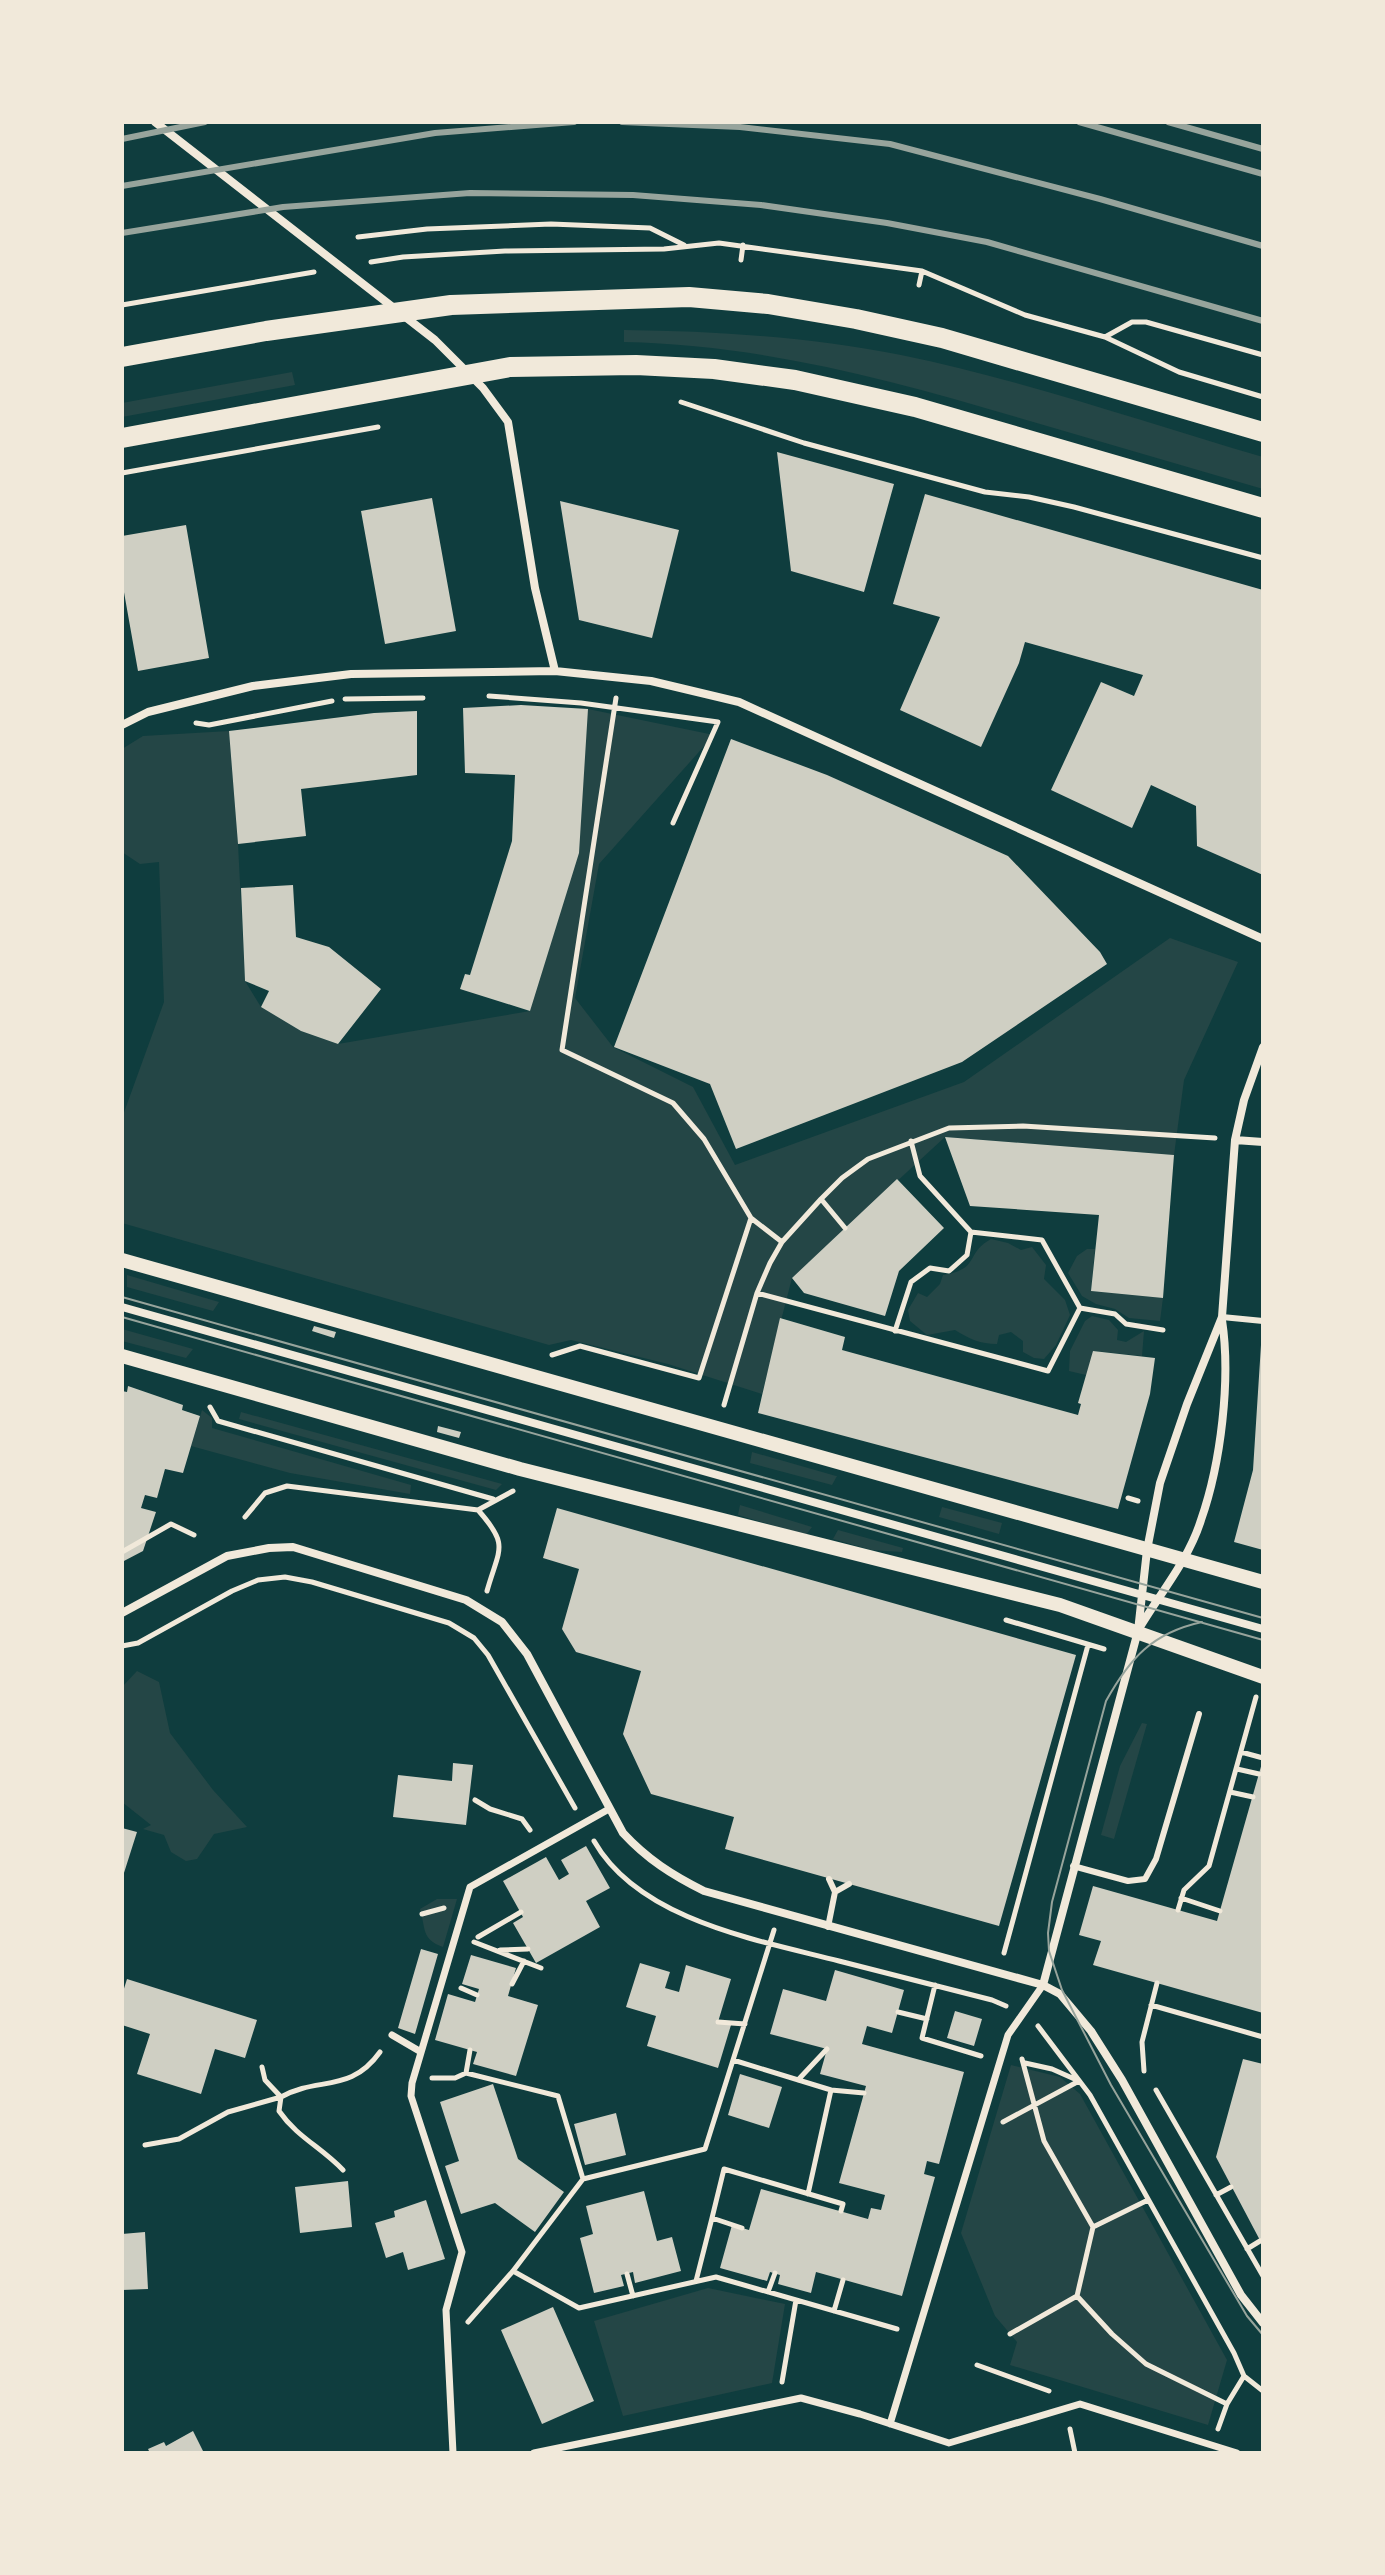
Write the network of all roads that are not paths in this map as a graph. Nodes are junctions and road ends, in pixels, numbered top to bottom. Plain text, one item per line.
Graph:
1 (155, 122) edge
2 (122, 357) edge
3 (1263, 432) edge
4 (122, 438) edge
5 (1263, 508) edge
6 (555, 671) junction
7 (122, 725) edge
8 (1263, 939) edge
9 (1263, 1047) edge
10 (1235, 1140) junction
11 (1263, 1142) edge
12 (122, 1260) edge
13 (122, 1307) edge
14 (1222, 1317) junction
15 (1263, 1321) edge
16 (122, 1356) edge
17 (1147, 1550) junction
18 (1183, 1560) junction
19 (1263, 1582) edge
20 (1142, 1595) junction
21 (1157, 1599) junction
22 (122, 1613) edge
23 (1263, 1629) edge
24 (1138, 1631) junction
25 (1263, 1677) edge
26 (1199, 1714) dead end
27 (609, 1809) junction
28 (1073, 1866) junction
29 (829, 1879) dead end
30 (849, 1884) dead end
31 (835, 1892) junction
32 (828, 1927) junction
33 (1043, 1985) junction
34 (392, 2035) road end
35 (421, 2052) junction
36 (1263, 2323) edge
37 (890, 2424) junction
38 (453, 2453) edge
39 (534, 2453) edge
40 (1237, 2453) edge

1 - 6 street
2 - 3 main road
4 - 5 main road
6 - 7 street
6 - 8 street
9 - 10 street
10 - 11 street
10 - 14 street
12 - 17 street
13 - 20 street
14 - 15 lane
14 - 17 street
14 - 18 street
16 - 24 street
17 - 18 street
17 - 20 street
18 - 19 street
18 - 21 street
20 - 21 street
20 - 24 street
21 - 23 street
21 - 24 street
22 - 27 street
24 - 25 street
24 - 28 street
26 - 28 lane
27 - 32 street
27 - 35 street
28 - 33 street
29 - 31 lane
30 - 31 lane
31 - 32 lane
32 - 33 street
33 - 36 street
33 - 37 street
34 - 35 street
35 - 38 street
37 - 39 street
37 - 40 street

